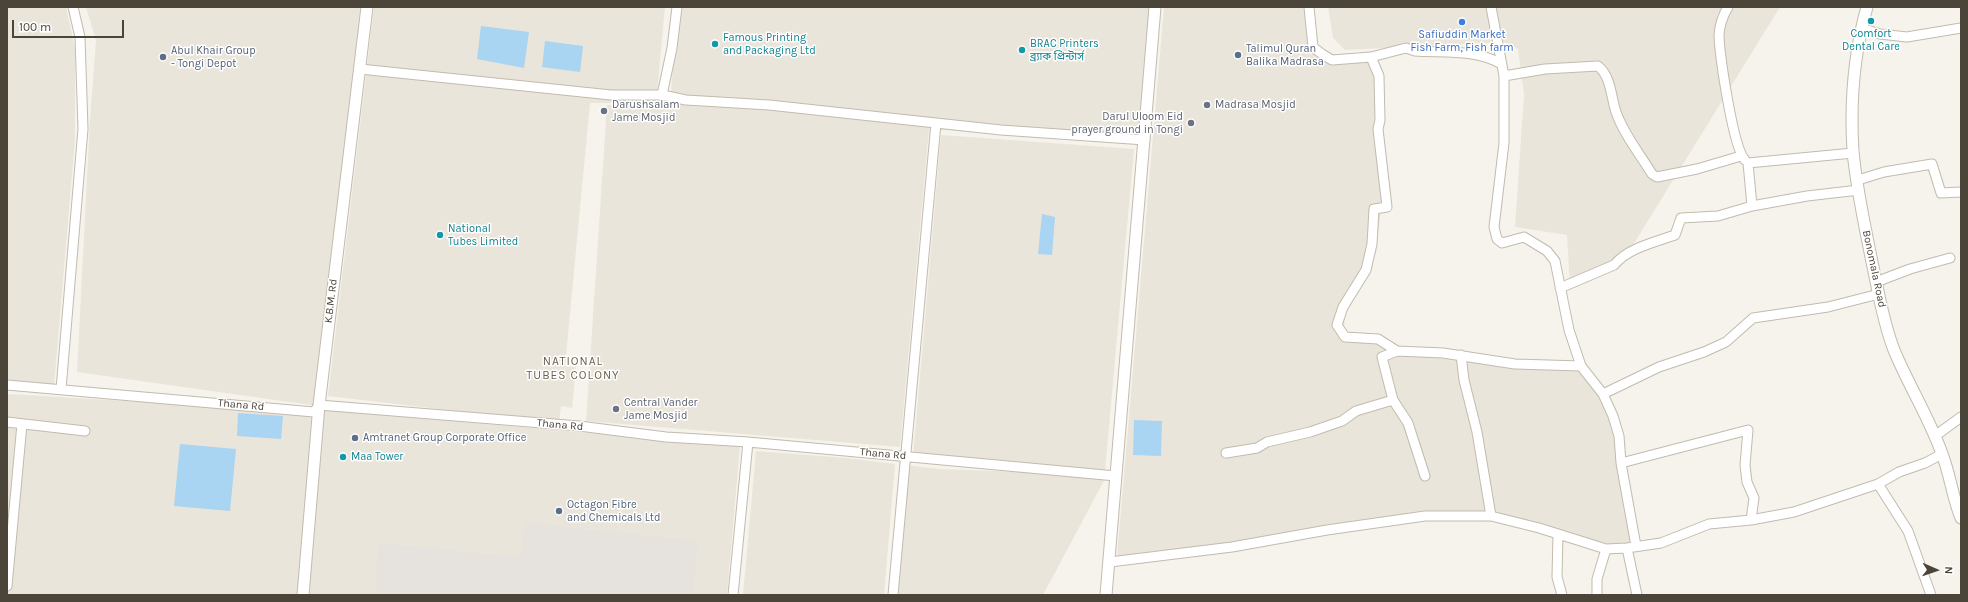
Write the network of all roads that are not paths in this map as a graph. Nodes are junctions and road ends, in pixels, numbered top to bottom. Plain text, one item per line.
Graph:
1 (73, 7) edge
2 (367, 7) edge
3 (677, 7) edge
4 (1155, 7) edge
5 (1309, 7) edge
6 (1491, 7) edge
7 (1728, 7) edge
8 (1867, 7) edge
9 (1861, 28) junction
10 (1961, 28) edge
11 (1371, 57) junction
12 (1501, 64) junction
13 (360, 69) junction
14 (1504, 76) junction
15 (662, 95) junction
16 (936, 123) junction
17 (1145, 140) junction
18 (1853, 153) junction
19 (1745, 160) junction
20 (1859, 185) junction
21 (1961, 192) edge
22 (1752, 206) junction
23 (1950, 258) dead end
24 (1876, 282) junction
25 (1560, 288) junction
26 (1879, 294) junction
27 (1397, 352) junction
28 (1462, 355) junction
29 (1581, 366) junction
30 (7, 385) edge
31 (61, 389) junction
32 (1603, 394) junction
33 (1393, 400) junction
34 (319, 405) junction
35 (1961, 417) edge
36 (7, 422) edge
37 (22, 424) junction
38 (85, 431) dead end
39 (1935, 436) junction
40 (748, 442) junction
41 (1226, 454) dead end
42 (1942, 454) junction
43 (906, 457) junction
44 (1621, 463) junction
45 (1116, 476) junction
46 (1425, 476) dead end
47 (1878, 484) junction
48 (1491, 516) junction
49 (1961, 518) edge
50 (1752, 520) junction
51 (1558, 534) junction
52 (1631, 547) junction
53 (1606, 549) junction
54 (1110, 562) junction
55 (7, 586) edge
56 (303, 595) edge
57 (734, 595) edge
58 (893, 595) edge
59 (1106, 595) edge
60 (1562, 595) edge
61 (1597, 595) edge
62 (1637, 595) edge
63 (1931, 595) edge

1 - 31 street
2 - 13 street, K.B.M. Rd
3 - 15 street
4 - 17 street
5 - 11 street
6 - 12 street
7 - 19 street
8 - 9 street, Bonomala Road
9 - 10 street
9 - 18 street, Bonomala Road
11 - 12 street
11 - 27 street
12 - 14 street
13 - 15 street
13 - 34 street, K.B.M. Rd
14 - 19 street
14 - 25 street
15 - 16 street
16 - 17 street
16 - 43 street
17 - 45 street
18 - 19 street
18 - 20 street, Bonomala Road
19 - 22 street
20 - 21 street
20 - 22 street
20 - 24 street, Bonomala Road
22 - 25 street
23 - 24 street
24 - 26 street, Bonomala Road
25 - 29 street
26 - 32 street
26 - 39 street, Bonomala Road
27 - 28 street
27 - 33 street
28 - 29 street
28 - 48 street
29 - 32 street
30 - 31 street, Thana Rd
31 - 34 street, Thana Rd
32 - 44 street
33 - 41 street
33 - 46 street
34 - 40 street, Thana Rd
34 - 56 street, K.B.M. Rd
35 - 39 street
36 - 37 street
37 - 38 street
37 - 55 street
39 - 42 street, Bonomala Road
40 - 43 street, Thana Rd
40 - 57 street
42 - 47 street
42 - 49 street, Bonomala Road
43 - 45 street, Thana Rd
43 - 58 street
44 - 50 street
44 - 52 street
45 - 54 street
47 - 50 street
47 - 63 street
48 - 51 street
48 - 54 street
50 - 52 street
51 - 53 street
51 - 60 street
52 - 53 street
52 - 62 street
53 - 61 street
54 - 59 street

